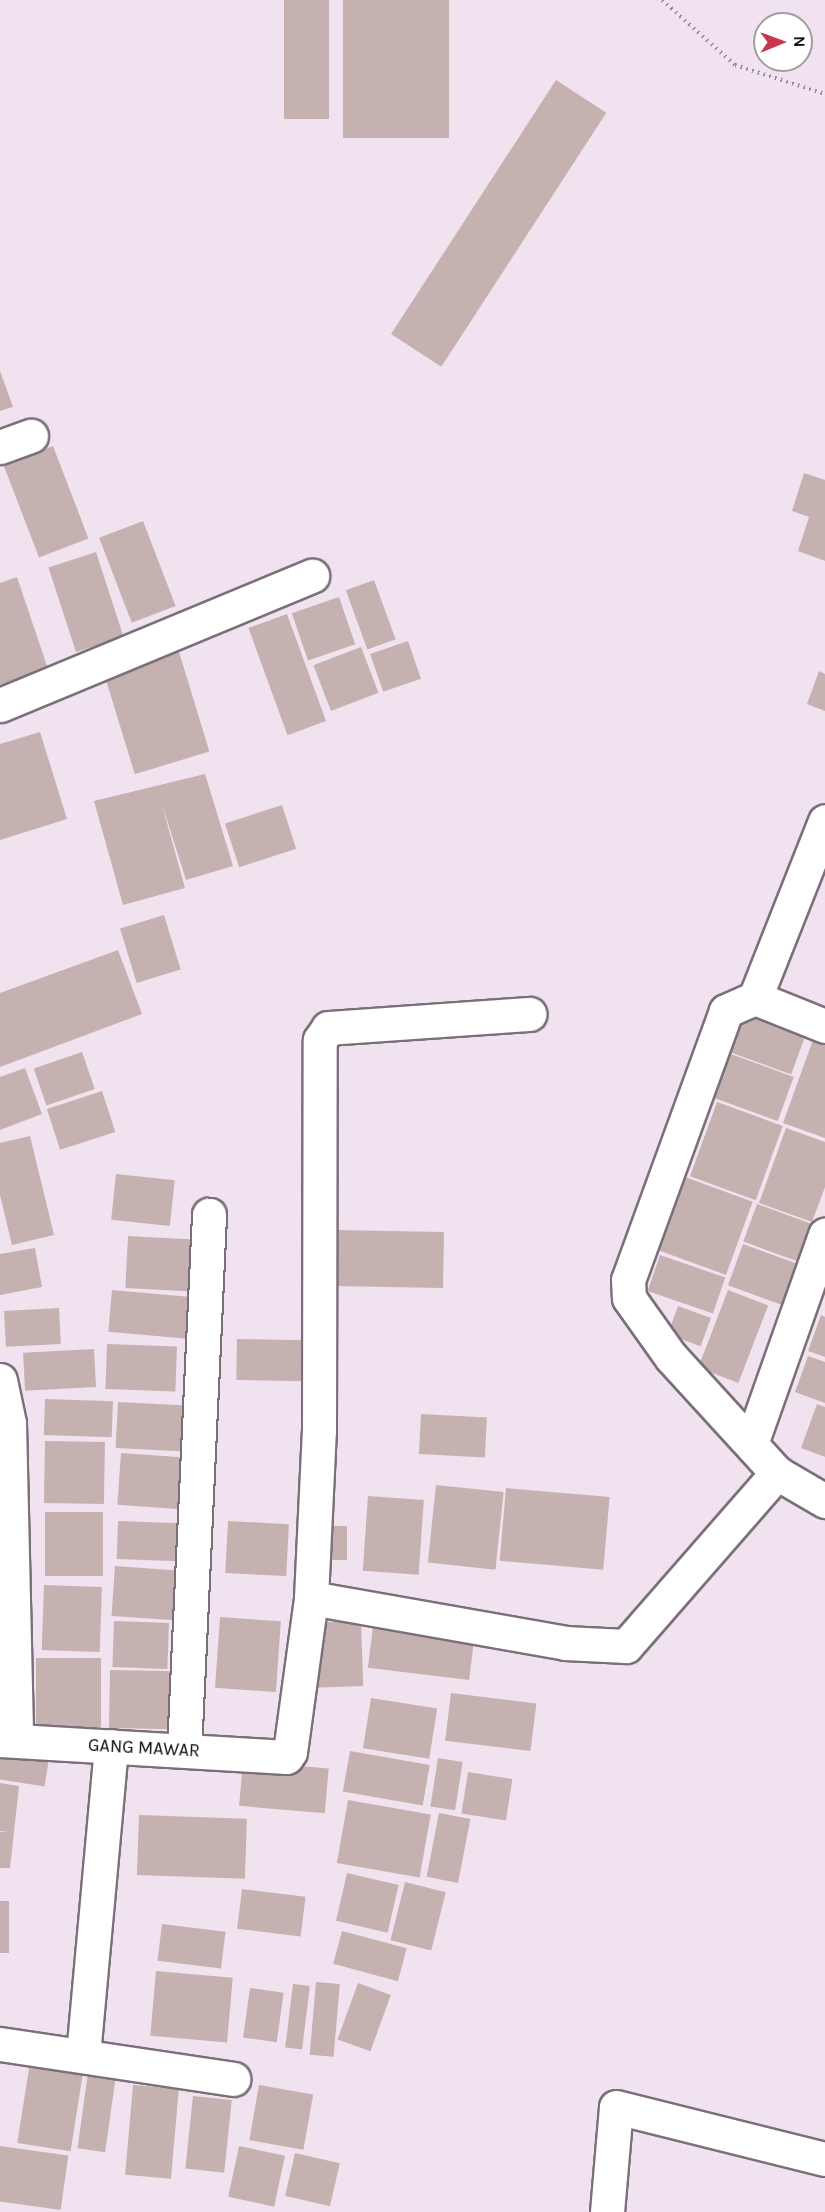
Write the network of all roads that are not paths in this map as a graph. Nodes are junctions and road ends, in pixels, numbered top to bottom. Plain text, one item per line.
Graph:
1 (31, 436) dead end
2 (0, 447) edge
3 (312, 576) dead end
4 (0, 705) edge
5 (825, 821) edge
6 (754, 998) junction
7 (530, 1014) dead end
8 (825, 1026) edge
9 (209, 1215) dead end
10 (825, 1235) edge
11 (0, 1380) edge
12 (752, 1441) junction
13 (777, 1473) junction
14 (825, 1501) edge
15 (311, 1598) junction
16 (8, 1740) edge
17 (111, 1746) junction
18 (184, 1750) junction
19 (0, 2044) edge
20 (83, 2055) junction
21 (233, 2079) dead end
22 (825, 2159) edge
23 (607, 2212) edge

1 - 2 street
3 - 4 street
5 - 6 street
6 - 8 street
6 - 12 street
7 - 15 street
9 - 18 street
10 - 12 street
11 - 16 street
12 - 13 street
13 - 14 street
13 - 15 street
15 - 18 street, GANG MAWAR
16 - 17 street, GANG MAWAR
17 - 18 street, GANG MAWAR
17 - 20 street
19 - 20 street
20 - 21 street
22 - 23 street

